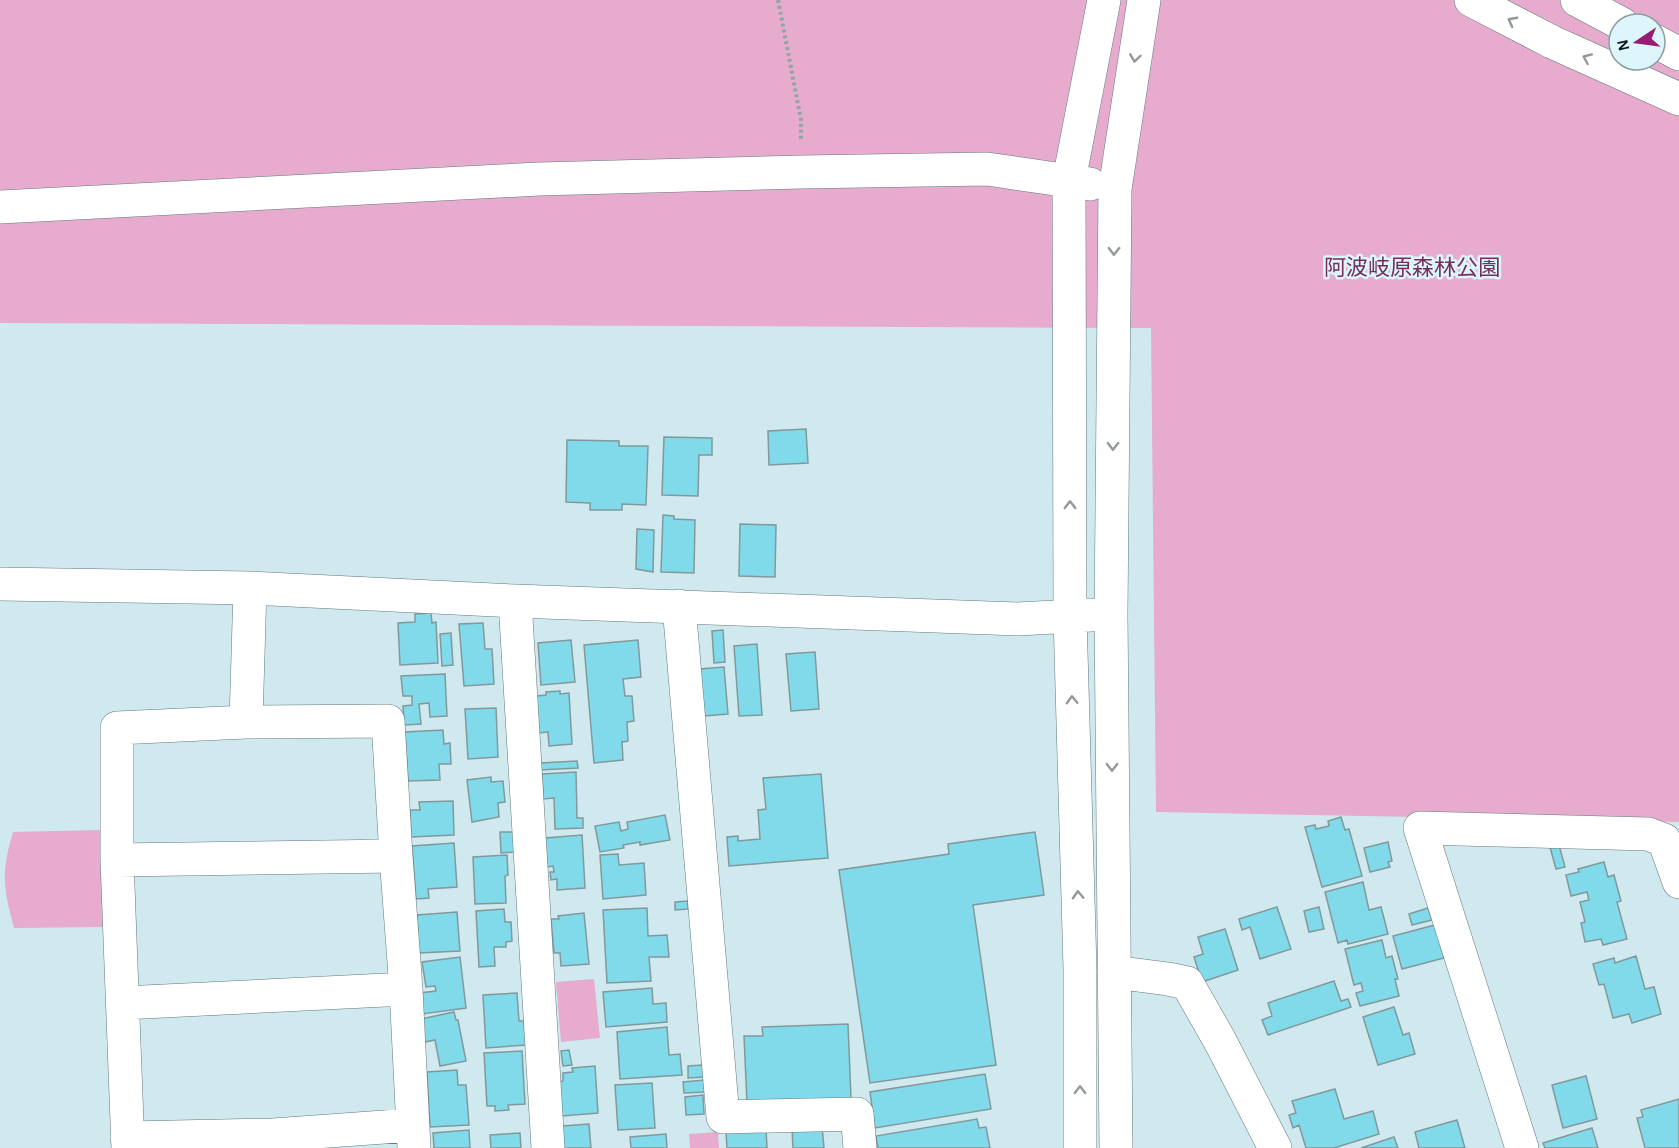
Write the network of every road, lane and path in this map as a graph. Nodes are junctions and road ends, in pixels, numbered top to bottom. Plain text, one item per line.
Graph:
1 (778, 0) edge
2 (1104, 0) edge
3 (1143, 0) edge
4 (1472, 0) edge
5 (1577, 0) edge
6 (1607, 16) edge
7 (1679, 99) edge
8 (802, 172) junction
9 (1069, 180) junction
10 (1115, 189) junction
11 (0, 207) edge
12 (0, 584) edge
13 (250, 588) junction
14 (515, 601) junction
15 (679, 606) junction
16 (1111, 614) junction
17 (1070, 616) junction
18 (246, 722) junction
19 (396, 856) junction
20 (117, 860) junction
21 (1679, 882) edge
22 (1114, 972) junction
23 (406, 989) junction
24 (123, 1004) junction
25 (413, 1136) edge
26 (273, 1141) edge
27 (127, 1143) edge
28 (548, 1148) edge
29 (860, 1148) edge
30 (1080, 1148) edge
31 (1116, 1148) edge
32 (1275, 1148) edge
33 (1522, 1148) edge

1 - 8 path
2 - 9 street
3 -> 10 street
7 -> 4 street
5 - 6 street
8 - 9 street
8 - 11 street
9 - 10 street
17 -> 9 street
10 -> 16 street
12 - 13 street
13 - 14 street
13 - 18 street
14 - 15 street
14 - 28 street
15 - 17 street
15 - 29 street
16 - 17 street
16 -> 22 street
30 -> 17 street
18 - 19 street
18 - 20 street
19 - 20 street
19 - 23 street
20 - 24 street
21 - 33 street
22 - 31 street
22 - 32 street
23 - 24 street
23 - 25 street
24 - 27 street
25 - 26 street
26 - 27 street

